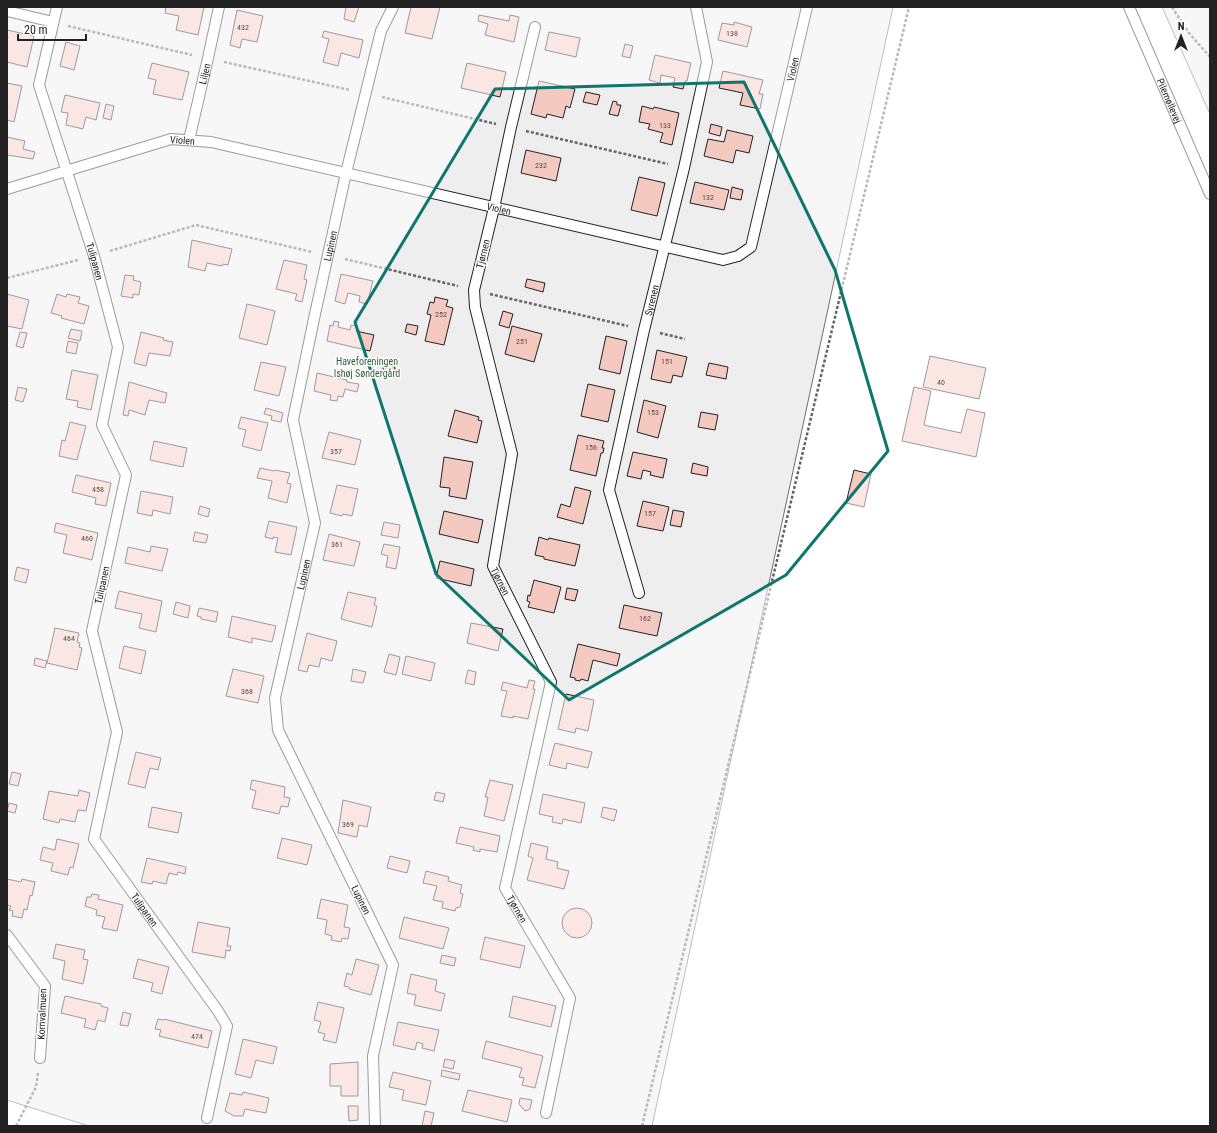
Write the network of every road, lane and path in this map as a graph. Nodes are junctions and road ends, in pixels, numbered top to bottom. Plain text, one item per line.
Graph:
1 (57, 7) edge
2 (219, 7) edge
3 (393, 7) edge
4 (696, 7) edge
5 (807, 7) edge
6 (909, 7) edge
7 (1129, 7) edge
8 (1172, 7) edge
9 (7, 11) edge
10 (53, 22) junction
11 (535, 27) dead end
12 (1210, 57) edge
13 (189, 140) junction
14 (66, 171) junction
15 (346, 173) junction
16 (7, 189) edge
17 (1210, 194) edge
18 (494, 208) junction
19 (664, 247) junction
20 (644, 330) junction
21 (685, 339) dead end
22 (639, 593) dead end
23 (7, 935) edge
24 (40, 1058) joint
25 (546, 1113) dead end
26 (207, 1118) dead end
27 (16, 1126) edge
28 (375, 1126) edge
29 (642, 1126) edge

1 - 10 lane, Tulipanen
2 - 13 lane, Liljen
3 - 15 lane, Lupinen
4 - 19 lane, Syrenen
5 - 19 lane, Violen
6 - 29 path
7 - 17 lane, Pilemøllevej
8 - 12 path
9 - 10 lane
10 - 14 lane, Tulipanen
11 - 18 lane, Tjørnen
13 - 14 lane, Violen
13 - 15 lane, Violen
14 - 16 lane, Violen
14 - 26 lane, Tulipanen
15 - 18 lane, Violen
15 - 28 lane, Lupinen
18 - 19 lane, Violen
18 - 25 lane, Tjørnen
19 - 20 lane, Syrenen
20 - 21 path
20 - 22 lane, Syrenen
23 - 24 lane, Kornvalmuen
24 - 27 path

